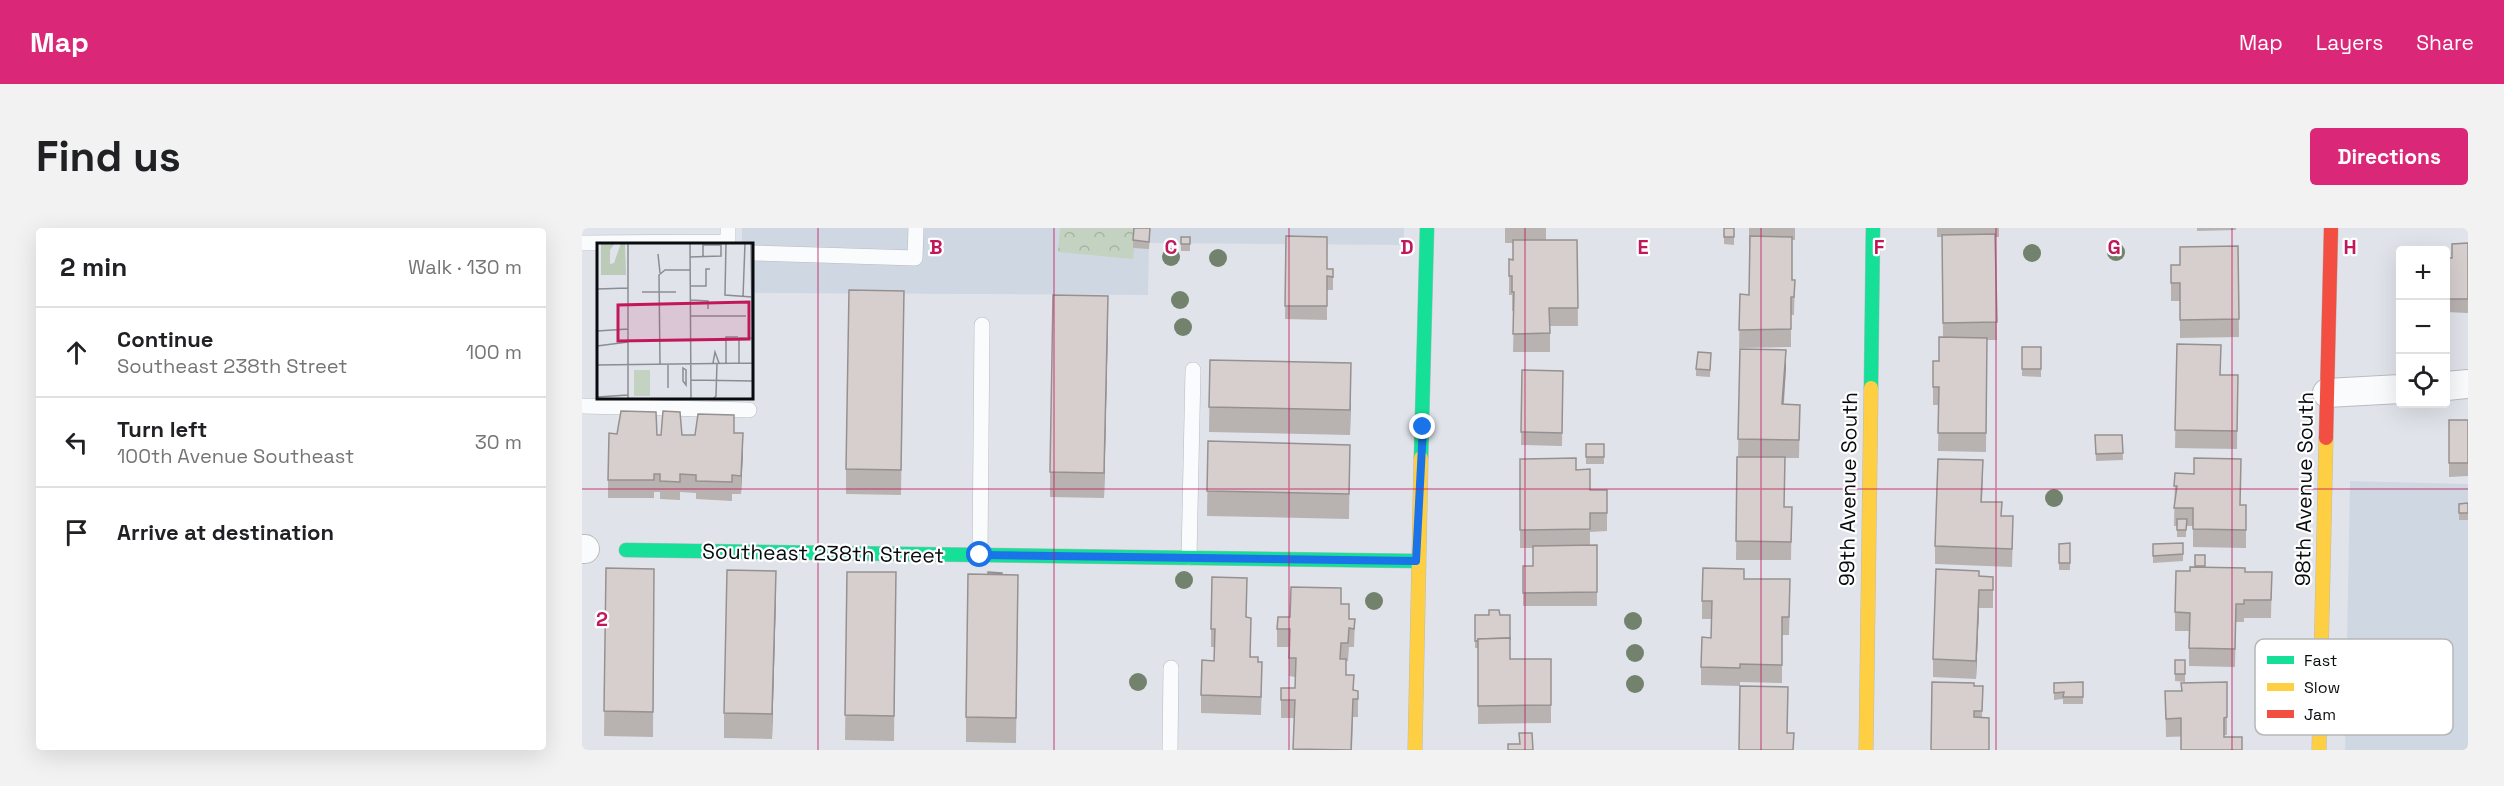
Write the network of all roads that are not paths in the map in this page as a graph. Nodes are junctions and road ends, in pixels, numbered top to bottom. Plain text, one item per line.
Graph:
1 (728, 228) edge
2 (916, 228) edge
3 (1427, 228) edge
4 (1873, 228) edge
5 (2331, 228) edge
6 (582, 243) edge
7 (753, 253) edge
8 (982, 325) dead end
9 (1193, 370) dead end
10 (2468, 384) edge
11 (2450, 386) edge
12 (2396, 388) edge
13 (2327, 393) junction
14 (582, 406) edge
15 (749, 410) dead end
16 (626, 550) dead end
17 (980, 555) junction
18 (1190, 558) junction
19 (1416, 561) junction
20 (2321, 639) edge
21 (1171, 668) dead end
22 (2319, 735) edge
23 (1170, 750) edge
24 (1415, 750) edge
25 (1866, 750) edge
26 (2319, 750) edge

1 - 6 lane
2 - 7 lane
3 - 19 street
4 - 25 street, 99th Avenue South
5 - 13 street, 98th Avenue South
8 - 17 lane
9 - 18 lane
10 - 11 street
12 - 13 street
13 - 20 street, 98th Avenue South
14 - 15 lane
16 - 17 street, Southeast 238th Street
17 - 18 street, Southeast 238th Street
18 - 19 street, Southeast 238th Street
19 - 24 street
21 - 23 lane
22 - 26 street, 98th Avenue South

